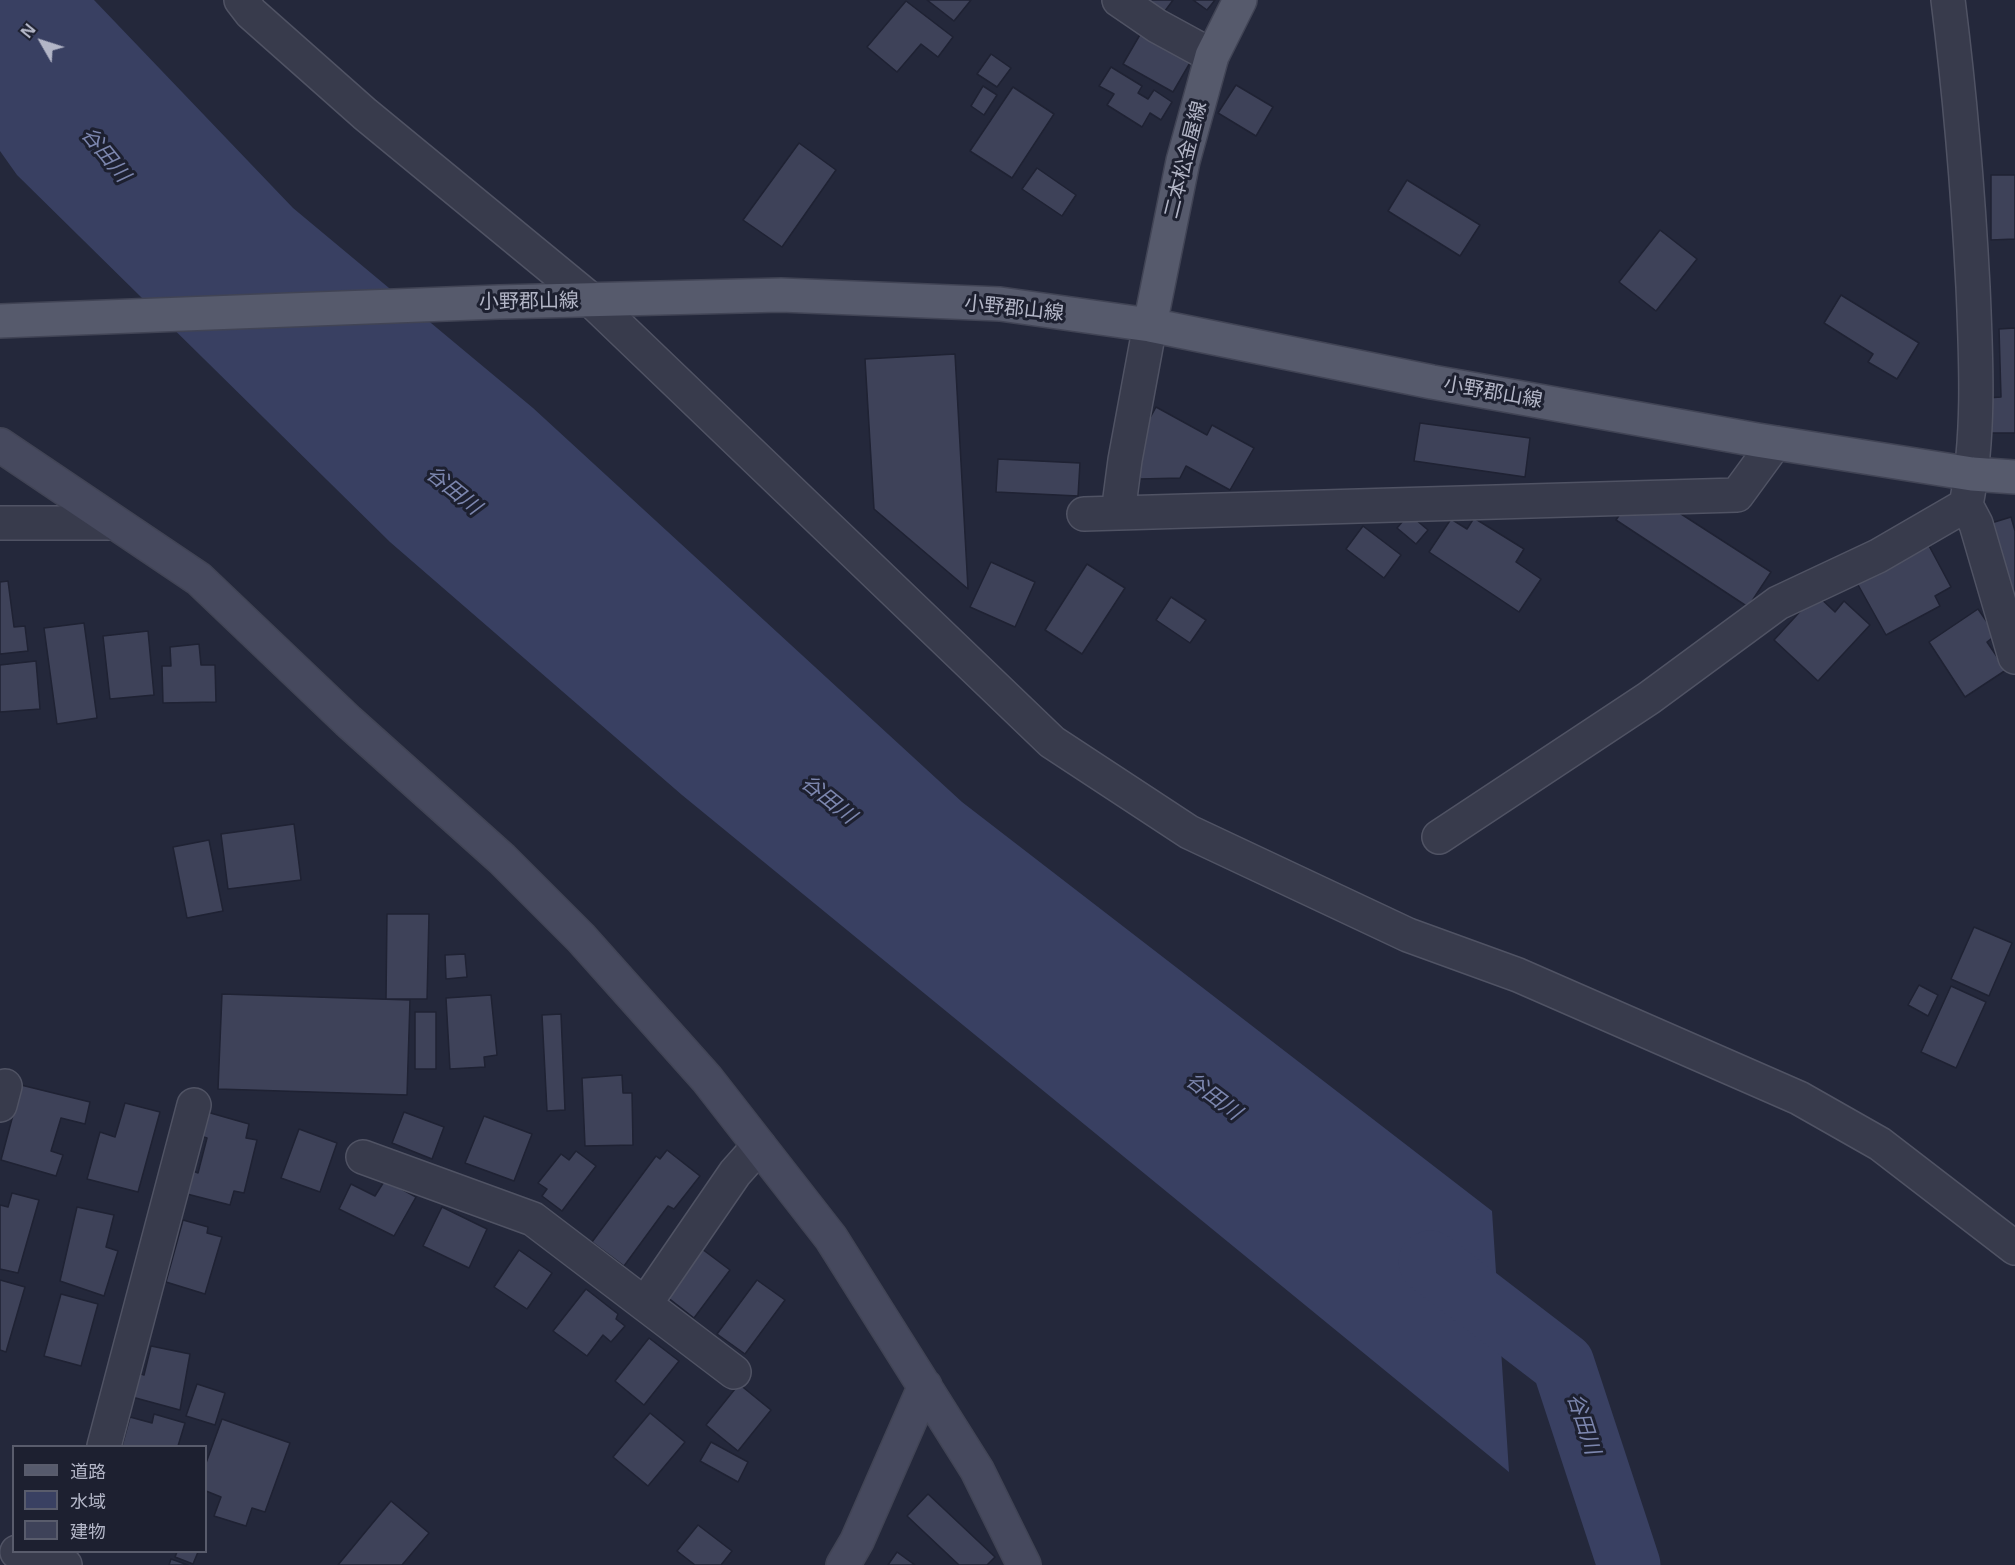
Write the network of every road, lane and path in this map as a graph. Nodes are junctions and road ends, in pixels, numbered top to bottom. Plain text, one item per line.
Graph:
1 (241, 0) edge
2 (1119, 0) edge
3 (1240, 0) edge
4 (1948, 0) edge
5 (1212, 56) junction
6 (591, 300) junction
7 (0, 321) edge
8 (1150, 325) junction
9 (1775, 443) junction
10 (0, 445) edge
11 (2015, 477) edge
12 (1969, 490) junction
13 (1118, 513) junction
14 (1084, 514) dead end
15 (0, 523) edge
16 (113, 523) junction
17 (2015, 657) edge
18 (1439, 837) dead end
19 (194, 1105) dead end
20 (759, 1146) junction
21 (363, 1157) dead end
22 (2015, 1248) edge
23 (645, 1304) junction
24 (734, 1372) dead end
25 (925, 1386) junction
26 (104, 1445) edge
27 (22, 1553) edge
28 (65, 1565) edge
29 (843, 1565) edge
30 (1024, 1565) edge

1 - 6 street
2 - 5 street
3 - 5 main road, 二本松金屋線
4 - 12 street
5 - 8 main road, 二本松金屋線
6 - 7 main road, 小野郡山線
6 - 8 main road, 小野郡山線
6 - 22 street
8 - 9 main road, 小野郡山線
8 - 13 street
9 - 12 main road, 小野郡山線
9 - 13 street
10 - 16 street
11 - 12 main road, 小野郡山線
12 - 17 street
12 - 18 street
13 - 14 street
15 - 16 street
16 - 20 street
19 - 26 street
20 - 23 street
20 - 25 street
21 - 23 street
23 - 24 street
25 - 29 street
25 - 30 street
27 - 28 street

